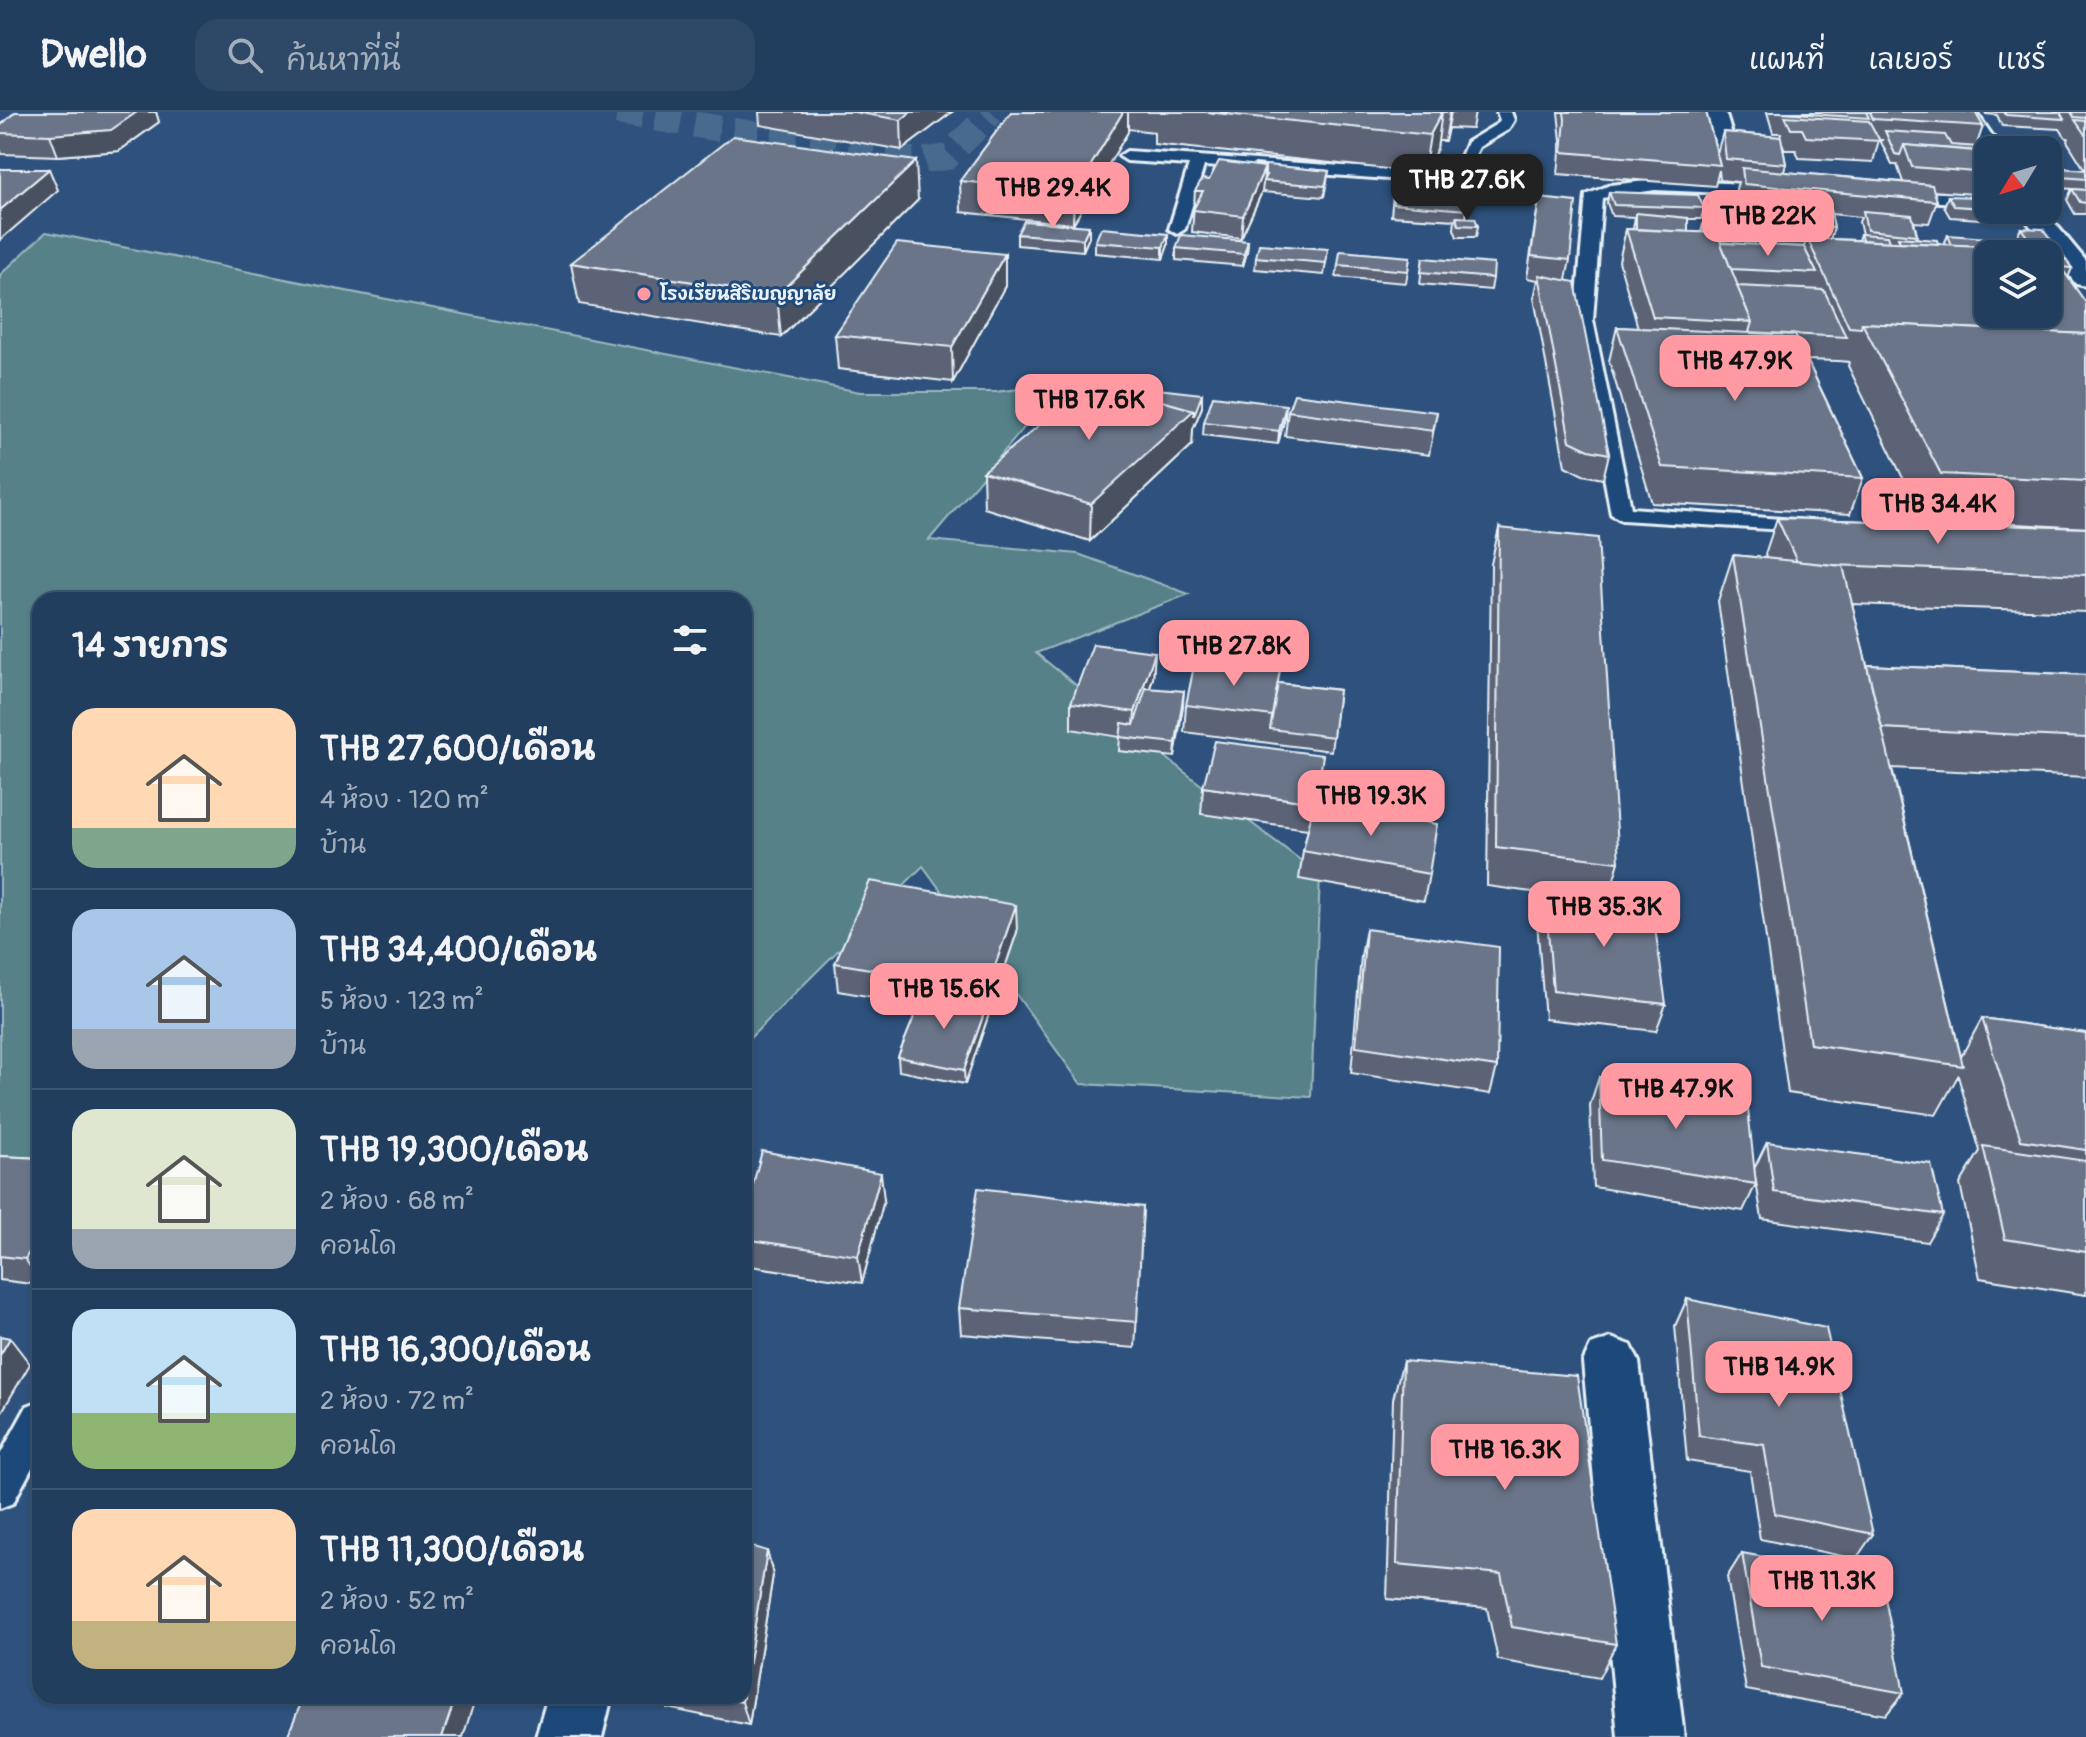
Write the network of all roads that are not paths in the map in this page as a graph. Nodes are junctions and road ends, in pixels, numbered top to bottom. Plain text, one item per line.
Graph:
1 (1504, 112) edge
2 (1714, 112) edge
3 (1965, 112) edge
4 (1981, 136) edge
5 (1723, 144) edge
6 (1127, 156) dead end
7 (1198, 161) junction
8 (1784, 190) edge
9 (1878, 195) edge
10 (1974, 199) edge
11 (2042, 224) edge
12 (1177, 229) dead end
13 (2055, 240) edge
14 (2062, 244) edge
15 (2086, 245) edge
16 (2062, 249) edge
17 (2086, 278) edge
18 (1839, 529) edge
19 (1611, 1362) dead end
20 (32, 1432) edge
21 (0, 1491) edge
22 (578, 1704) edge
23 (569, 1737) edge
24 (1651, 1737) edge

1 - 7 lane
2 - 5 street
3 - 4 street
6 - 7 lane
7 - 12 lane
8 - 18 lane
9 - 10 lane
11 - 13 street
14 - 15 street
16 - 17 street
19 - 24 street
20 - 21 lane
22 - 23 street

